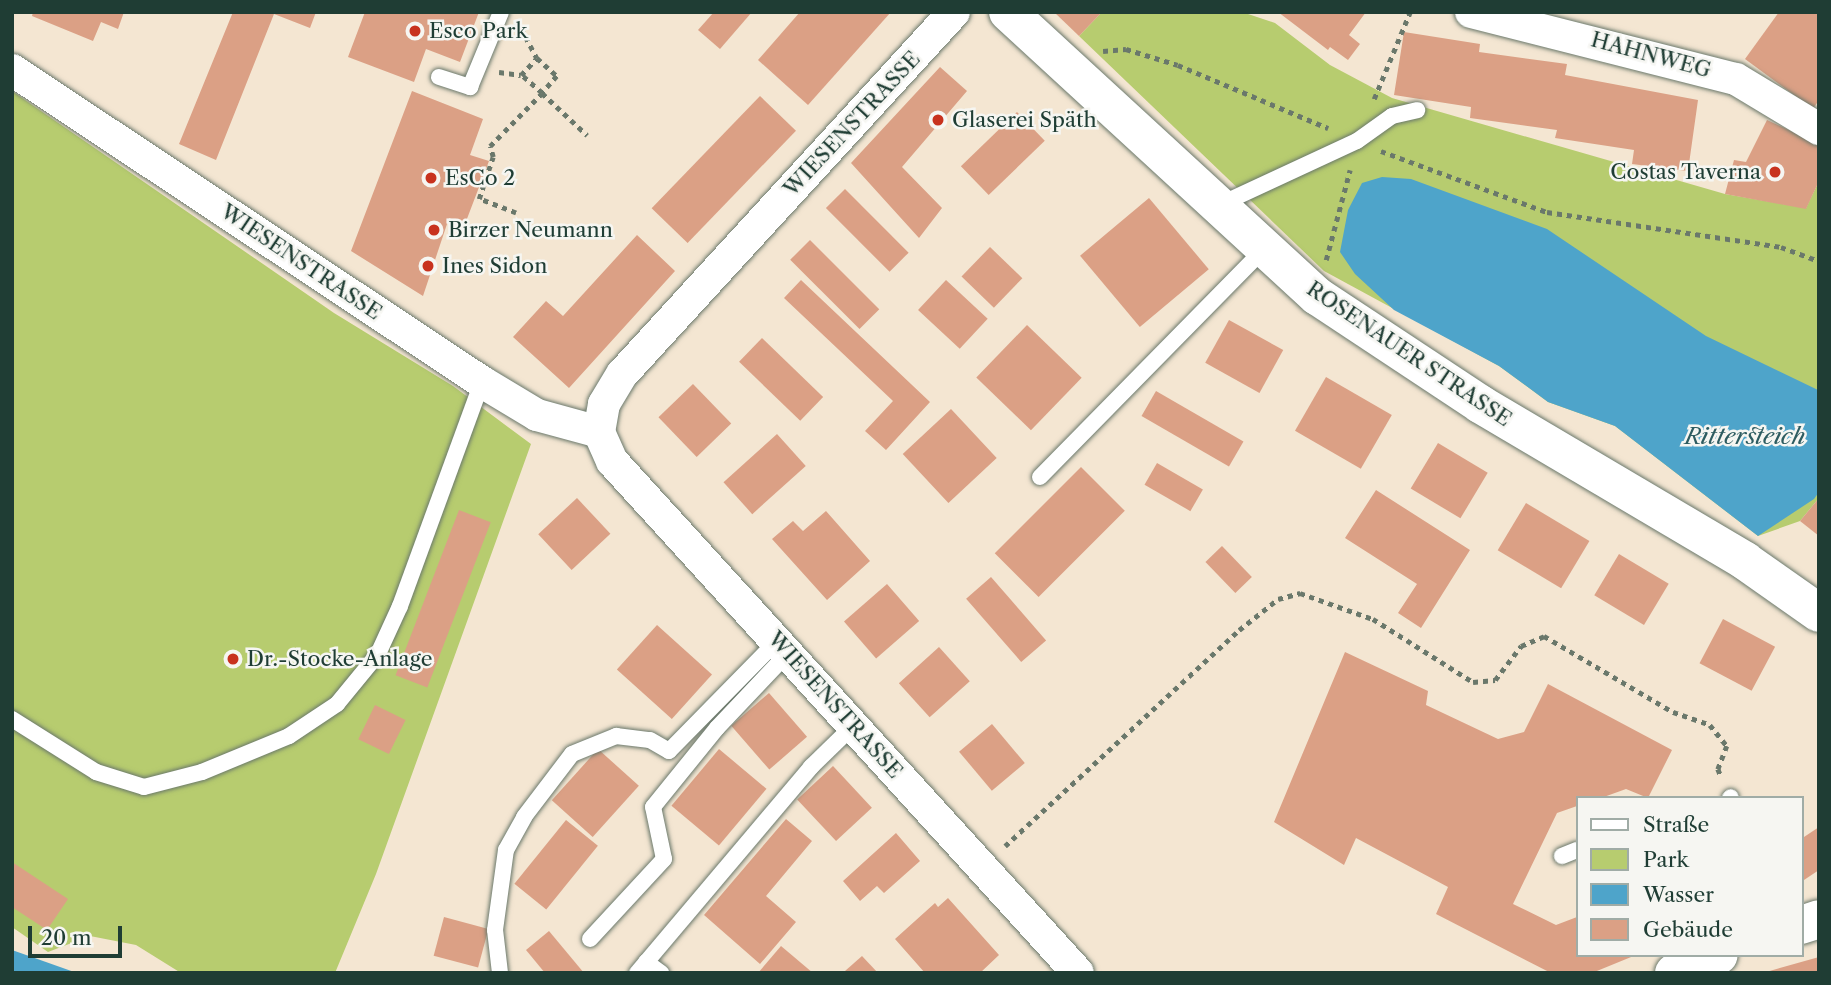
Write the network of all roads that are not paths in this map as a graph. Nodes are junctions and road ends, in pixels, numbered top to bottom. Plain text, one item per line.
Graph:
1 (501, 12) edge
2 (954, 12) edge
3 (1008, 12) edge
4 (1471, 12) edge
5 (12, 70) edge
6 (439, 77) dead end
7 (1417, 110) dead end
8 (1819, 130) edge
9 (1219, 205) junction
10 (1264, 249) junction
11 (482, 382) junction
12 (599, 432) junction
13 (1040, 477) dead end
14 (1819, 613) edge
15 (783, 647) junction
16 (12, 719) edge
17 (854, 725) junction
18 (590, 939) dead end
19 (1711, 957) edge
20 (1679, 965) edge
21 (641, 967) edge
22 (499, 973) edge
23 (661, 973) edge
24 (1078, 973) edge

1 - 6 lane
2 - 12 street, WIESENSTRASSE
3 - 9 street, ROSENAUER STRASSE
4 - 8 street, HAHNWEG
5 - 11 street, WIESENSTRASSE
7 - 9 lane
9 - 10 street, ROSENAUER STRASSE
10 - 13 lane
10 - 14 street, ROSENAUER STRASSE
11 - 12 street, WIESENSTRASSE
11 - 16 lane
12 - 15 street, WIESENSTRASSE
15 - 17 street, WIESENSTRASSE
15 - 18 lane
15 - 22 lane
17 - 21 lane
17 - 24 street, WIESENSTRASSE
19 - 20 street
21 - 23 lane

